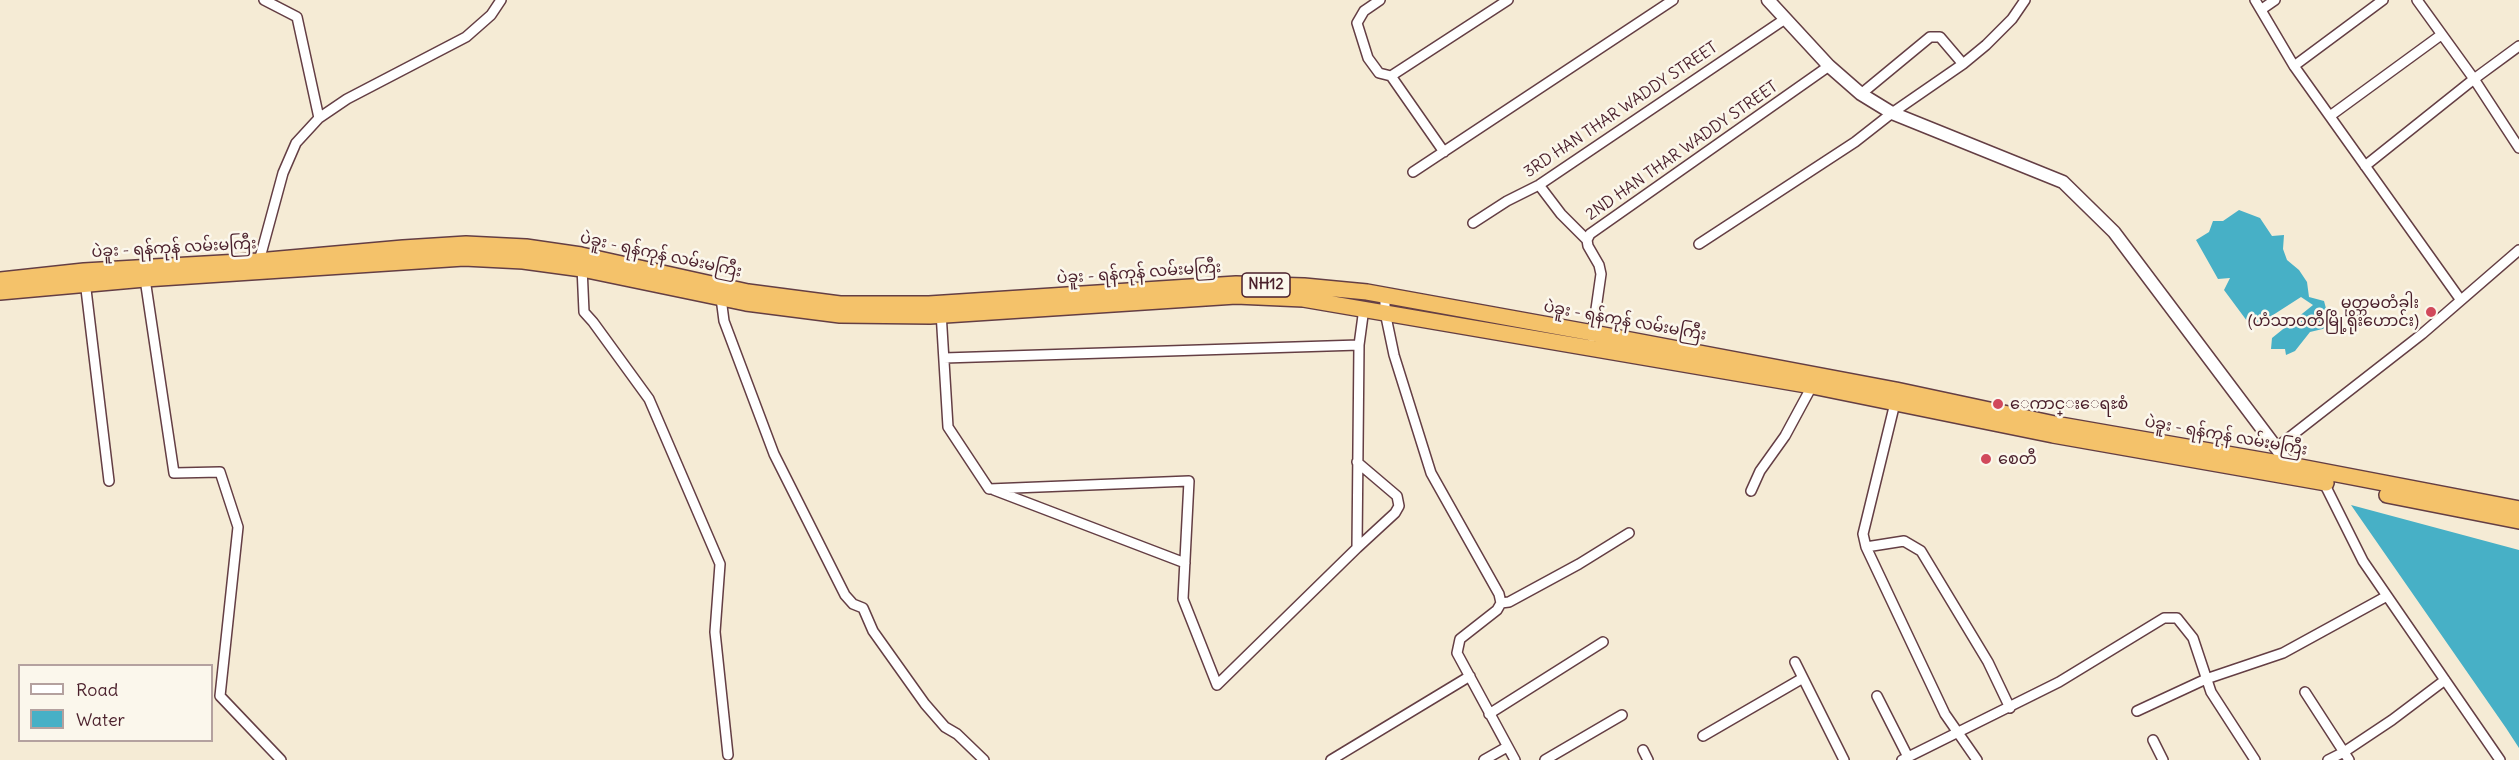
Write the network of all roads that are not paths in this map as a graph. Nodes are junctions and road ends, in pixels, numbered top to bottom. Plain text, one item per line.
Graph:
1 (264, 0) edge
2 (501, 0) edge
3 (1380, 0) edge
4 (1508, 0) edge
5 (1673, 0) edge
6 (1768, 0) edge
7 (2025, 0) edge
8 (2255, 0) edge
9 (2275, 0) edge
10 (2383, 0) edge
11 (2417, 0) edge
12 (2262, 9) junction
13 (1785, 19) junction
14 (2441, 35) junction
15 (2519, 46) edge
16 (1963, 64) junction
17 (1829, 66) junction
18 (2294, 66) junction
19 (1390, 76) junction
20 (2474, 79) junction
21 (1861, 94) junction
22 (1892, 113) junction
23 (2330, 116) junction
24 (319, 118) junction
25 (2519, 148) edge
26 (1444, 152) junction
27 (2365, 166) junction
28 (1413, 172) dead end
29 (1539, 185) junction
30 (1473, 223) dead end
31 (1587, 240) junction
32 (1699, 244) dead end
33 (2519, 250) edge
34 (582, 262) junction
35 (258, 267) junction
36 (84, 278) junction
37 (145, 279) junction
38 (0, 280) edge
39 (0, 292) edge
40 (1386, 295) junction
41 (721, 298) junction
42 (2460, 299) junction
43 (1364, 308) junction
44 (941, 309) junction
45 (1385, 312) junction
46 (1591, 340) junction
47 (1359, 345) junction
48 (944, 358) junction
49 (1812, 387) junction
50 (1894, 403) junction
51 (2277, 447) junction
52 (1357, 462) junction
53 (2293, 471) junction
54 (2321, 477) junction
55 (110, 481) dead end
56 (989, 489) junction
57 (1751, 491) dead end
58 (2519, 509) edge
59 (2519, 521) edge
60 (1629, 532) dead end
61 (1357, 548) junction
62 (1866, 548) junction
63 (1185, 562) junction
64 (2387, 596) junction
65 (1501, 603) junction
66 (1603, 642) dead end
67 (1795, 662) dead end
68 (1470, 676) junction
69 (1803, 678) junction
70 (2206, 679) junction
71 (2445, 680) junction
72 (2305, 692) dead end
73 (1877, 696) dead end
74 (2010, 708) junction
75 (2137, 711) dead end
76 (1489, 714) junction
77 (1622, 715) dead end
78 (1957, 731) junction
79 (1702, 736) dead end
80 (2153, 740) dead end
81 (1507, 747) junction
82 (1643, 750) dead end
83 (728, 755) dead end
84 (2346, 756) edge
85 (1905, 759) edge
86 (281, 760) edge
87 (984, 760) edge
88 (1331, 760) edge
89 (1484, 760) edge
90 (1515, 760) edge
91 (1545, 760) edge
92 (1648, 760) edge
93 (1844, 760) edge
94 (1977, 760) edge
95 (2163, 760) edge
96 (2255, 760) edge
97 (2328, 760) edge
98 (2500, 760) edge

1 - 24 street
2 - 24 street
3 - 19 street
4 - 19 street
5 - 26 street
6 - 13 street
7 - 16 street
8 - 12 street
9 - 12 street
10 - 18 street
11 - 14 street
12 - 18 street
13 - 17 street
13 - 29 street, 3RD HAN THAR WADDY STREET
14 - 20 street
14 - 23 street
15 - 20 street
16 - 21 street
16 - 22 street
17 - 21 street
17 - 31 street, 2ND HAN THAR WADDY STREET
18 - 23 street
19 - 26 street
20 - 25 street
20 - 27 street
21 - 22 street
22 - 32 street
22 - 51 street
23 - 27 street
24 - 35 street
26 - 28 street
27 - 42 street
29 - 30 street, 3RD HAN THAR WADDY STREET
29 - 31 street
31 - 46 street, 2ND HAN THAR WADDY STREET
33 - 42 street
34 - 35 highway, ပဲခူး - ရန်ကုန် လမ်းမကြီး / NH12
34 - 41 highway, ပဲခူး - ရန်ကုန် လမ်းမကြီး / NH12
34 - 44 highway, ပဲခူး - ရန်ကုန် လမ်းမကြီး / NH12
34 - 83 street
35 - 36 highway, ပဲခူး - ရန်ကုန် လမ်းမကြီး / NH12
35 - 37 highway, ပဲခူး - ရန်ကုန် လမ်းမကြီး / NH12
36 - 37 highway, ပဲခူး - ရန်ကုန် လမ်းမကြီး / NH12
36 - 38 highway, ပဲခူး - ရန်ကုန် လမ်းမကြီး / NH12
36 - 39 highway, ပဲခူး - ရန်ကုန် လမ်းမကြီး / NH12
36 - 55 street
37 - 86 street
40 - 44 highway, ပဲခူး - ရန်ကုန် လမ်းမကြီး / NH12
40 - 45 street
40 - 46 highway, ပဲခူး - ရန်ကုန် လမ်းမကြီး / NH12
41 - 44 highway, ပဲခူး - ရန်ကုန် လမ်းမကြီး / NH12
41 - 87 street
42 - 51 street
43 - 44 highway, ပဲခူး - ရန်ကုန် လမ်းမကြီး / NH12
43 - 45 highway, ပဲခူး - ရန်ကုန် လမ်းမကြီး / NH12
43 - 47 street
44 - 48 street
45 - 46 highway, ပဲခူး - ရန်ကုန် လမ်းမကြီး / NH12
45 - 65 street
46 - 49 highway, ပဲခူး - ရန်ကုန် လမ်းမကြီး / NH12
46 - 53 highway, ပဲခူး - ရန်ကုန် လမ်းမကြီး / NH12
47 - 48 street
47 - 52 street
48 - 56 street
49 - 50 highway, ပဲခူး - ရန်ကုန် လမ်းမကြီး / NH12
49 - 57 street
50 - 53 highway, ပဲခူး - ရန်ကုန် လမ်းမကြီး / NH12
50 - 62 street
51 - 53 street
52 - 61 street
52 - 61 street
53 - 54 highway, ပဲခူး - ရန်ကုန် လမ်းမကြီး / NH12
54 - 58 highway, ပဲခူး - ရန်ကုန် လမ်းမကြီး / NH12
54 - 59 highway, ပဲခူး - ရန်ကုန် လမ်းမကြီး / NH12
54 - 64 street
56 - 63 street
56 - 63 street
60 - 65 street
61 - 63 street
62 - 74 street
62 - 78 street
64 - 70 street
64 - 71 street
65 - 68 street
66 - 76 street
67 - 69 street
68 - 76 street
68 - 88 street
69 - 79 street
69 - 93 street
70 - 74 street
70 - 75 street
70 - 96 street
71 - 84 street
71 - 98 street
72 - 84 street
73 - 85 street
74 - 78 street
76 - 81 street
77 - 91 street
78 - 85 street
78 - 94 street
80 - 95 street
81 - 89 street
81 - 90 street
82 - 92 street
84 - 97 street

